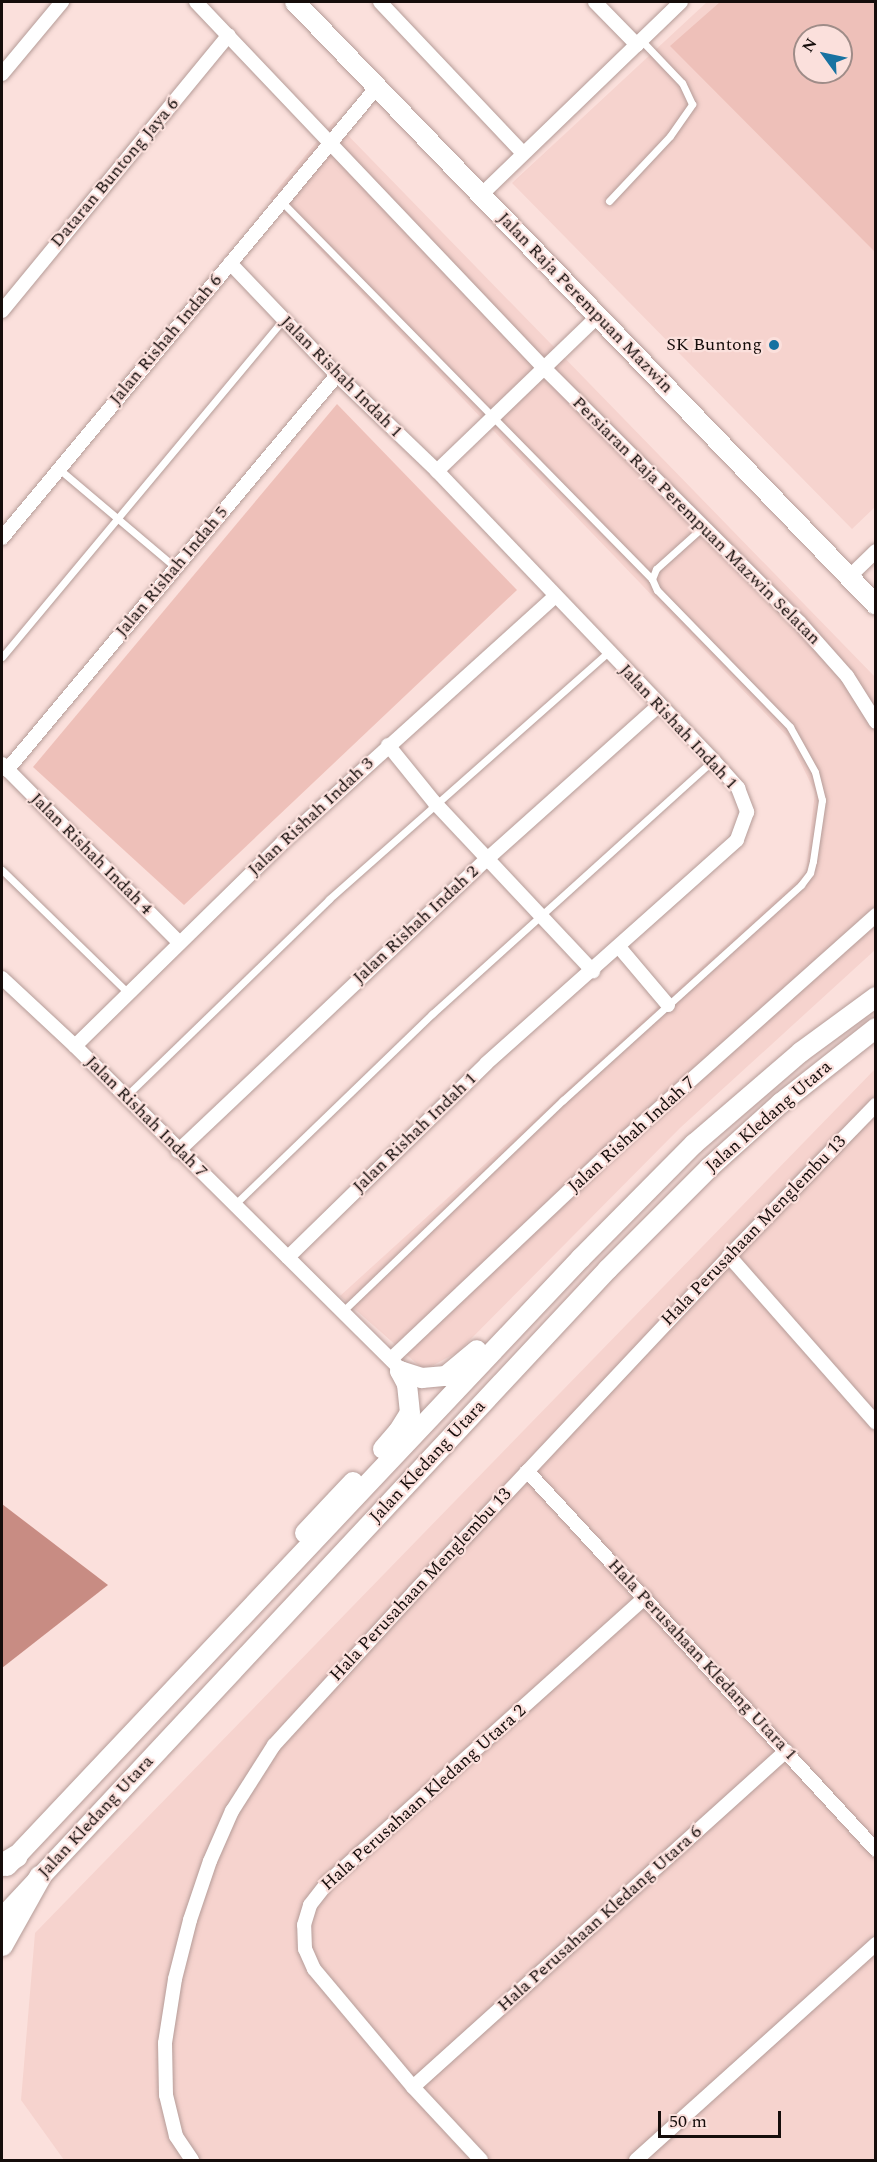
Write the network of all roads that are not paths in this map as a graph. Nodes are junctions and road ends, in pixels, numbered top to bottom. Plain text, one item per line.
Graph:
1 (62, 2) edge
2 (196, 2) edge
3 (295, 2) edge
4 (380, 2) edge
5 (595, 2) edge
6 (681, 2) edge
7 (229, 35) junction
8 (640, 43) junction
9 (2, 74) edge
10 (377, 87) junction
11 (332, 144) junction
12 (523, 153) junction
13 (481, 195) junction
14 (609, 201) dead end
15 (282, 202) junction
16 (230, 263) junction
17 (2, 311) edge
18 (598, 316) junction
19 (283, 320) junction
20 (543, 367) junction
21 (337, 375) junction
22 (492, 417) junction
23 (58, 469) junction
24 (437, 471) junction
25 (117, 519) junction
26 (704, 526) junction
27 (2, 538) edge
28 (876, 551) edge
29 (176, 567) junction
30 (848, 578) junction
31 (652, 579) junction
32 (555, 596) junction
33 (876, 605) edge
34 (608, 652) junction
35 (2, 657) edge
36 (659, 705) junction
37 (876, 722) edge
38 (388, 746) junction
39 (712, 760) junction
40 (4, 767) edge
41 (435, 803) junction
42 (487, 859) junction
43 (2, 870) edge
44 (541, 915) junction
45 (876, 915) edge
46 (180, 943) junction
47 (619, 948) junction
48 (593, 971) junction
49 (2, 978) edge
50 (129, 994) junction
51 (875, 997) edge
52 (668, 1005) junction
53 (876, 1028) edge
54 (75, 1046) junction
55 (125, 1097) junction
56 (876, 1105) edge
57 (178, 1150) junction
58 (233, 1206) junction
59 (729, 1256) junction
60 (288, 1257) junction
61 (581, 1258) junction
62 (342, 1312) junction
63 (396, 1365) junction
64 (876, 1424) edge
65 (527, 1471) junction
66 (645, 1598) junction
67 (240, 1618) junction
68 (786, 1751) junction
69 (876, 1850) edge
70 (9, 1861) edge
71 (2, 1873) edge
72 (40, 1877) junction
73 (2, 1918) edge
74 (876, 1944) edge
75 (2, 1945) edge
76 (413, 2087) junction
77 (192, 2160) edge
78 (481, 2160) edge
79 (636, 2160) edge

1 - 9 street
2 - 7 street, Persiaran Raja Perempuan Mazwin Selatan
3 - 10 main road, Jalan Raja Perempuan Mazwin
4 - 12 street
5 - 8 street
6 - 8 street
7 - 11 street, Persiaran Raja Perempuan Mazwin Selatan
7 - 17 street, Dataran Buntong Jaya 6
8 - 12 street
8 - 14 lane
10 - 11 street, Jalan Rishah Indah 6
10 - 13 main road, Jalan Raja Perempuan Mazwin
11 - 15 street, Jalan Rishah Indah 6
11 - 20 street, Persiaran Raja Perempuan Mazwin Selatan
12 - 13 street
13 - 18 main road, Jalan Raja Perempuan Mazwin
15 - 16 street, Jalan Rishah Indah 6
15 - 22 lane
16 - 19 street, Jalan Rishah Indah 1
16 - 23 street, Jalan Rishah Indah 6
18 - 20 street
18 - 30 main road, Jalan Raja Perempuan Mazwin
19 - 21 street, Jalan Rishah Indah 1
19 - 25 lane
20 - 22 street
20 - 26 street, Persiaran Raja Perempuan Mazwin Selatan
21 - 24 street, Jalan Rishah Indah 1
21 - 29 street, Jalan Rishah Indah 5
22 - 24 street
22 - 31 lane
23 - 25 lane
23 - 27 street, Jalan Rishah Indah 6
24 - 32 street, Jalan Rishah Indah 1
25 - 29 lane
25 - 35 lane
26 - 31 lane
26 - 37 street, Persiaran Raja Perempuan Mazwin Selatan
28 - 30 street
29 - 40 street, Jalan Rishah Indah 5
30 - 33 main road, Jalan Raja Perempuan Mazwin
31 - 52 lane
32 - 34 street, Jalan Rishah Indah 1
32 - 38 street, Jalan Rishah Indah 3
34 - 36 street, Jalan Rishah Indah 1
34 - 41 lane
36 - 39 street, Jalan Rishah Indah 1
36 - 42 street, Jalan Rishah Indah 2
38 - 41 street
38 - 46 street, Jalan Rishah Indah 3
39 - 44 lane
39 - 47 street, Jalan Rishah Indah 1
40 - 46 street, Jalan Rishah Indah 4
41 - 42 street
41 - 55 lane
42 - 44 street
42 - 57 street, Jalan Rishah Indah 2
43 - 50 lane
44 - 48 street
44 - 58 lane
45 - 63 street, Jalan Rishah Indah 7
46 - 50 street, Jalan Rishah Indah 3
47 - 48 street, Jalan Rishah Indah 1
47 - 52 street
48 - 60 street, Jalan Rishah Indah 1
49 - 54 street, Jalan Rishah Indah 7
50 - 54 street, Jalan Rishah Indah 3
51 - 61 main road, Jalan Kledang Utara
52 - 62 lane
53 - 72 main road, Jalan Kledang Utara
54 - 55 street, Jalan Rishah Indah 7
55 - 57 street, Jalan Rishah Indah 7
56 - 59 street, Hala Perusahaan Menglembu 13
57 - 58 street, Jalan Rishah Indah 7
58 - 60 street, Jalan Rishah Indah 7
59 - 64 street
59 - 65 street, Hala Perusahaan Menglembu 13
60 - 62 street, Jalan Rishah Indah 7
61 - 63 main road
61 - 67 main road, Jalan Kledang Utara
62 - 63 street, Jalan Rishah Indah 7
63 - 67 main road
65 - 66 street, Hala Perusahaan Kledang Utara 1
65 - 77 street, Hala Perusahaan Menglembu 13
66 - 68 street, Hala Perusahaan Kledang Utara 1
66 - 76 street, Hala Perusahaan Kledang Utara 2
67 - 70 main road, Jalan Kledang Utara
68 - 69 street, Hala Perusahaan Kledang Utara 1
68 - 76 street, Hala Perusahaan Kledang Utara 6
70 - 71 main road, Jalan Kledang Utara
72 - 73 main road, Jalan Kledang Utara
72 - 75 highway
74 - 79 street
76 - 78 street, Hala Perusahaan Kledang Utara 2

